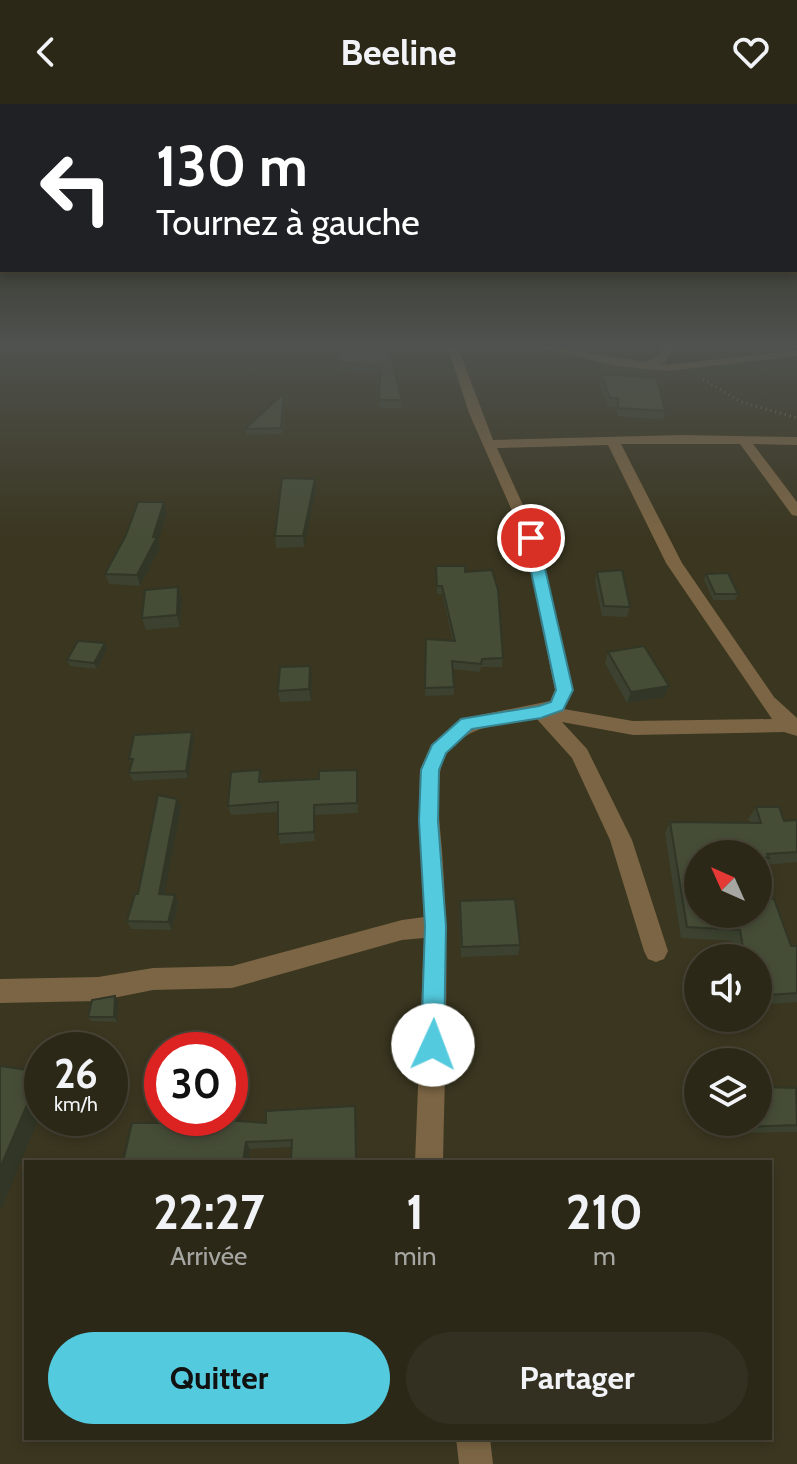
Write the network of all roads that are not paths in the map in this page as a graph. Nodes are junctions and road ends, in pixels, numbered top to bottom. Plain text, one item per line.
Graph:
1 (476, 409) edge
2 (743, 439) junction
3 (613, 441) junction
4 (797, 441) edge
5 (489, 444) junction
6 (797, 512) edge
7 (541, 712) junction
8 (794, 728) edge
9 (436, 926) junction
10 (656, 951) dead end
11 (0, 991) edge
12 (429, 1160) edge
13 (473, 1440) edge
14 (476, 1464) edge

1 - 5 street
2 - 3 street
2 - 4 street
2 - 6 street
3 - 5 street
3 - 8 street
5 - 7 street
7 - 8 street
7 - 9 street
7 - 10 street
9 - 11 street
9 - 12 street
13 - 14 street

